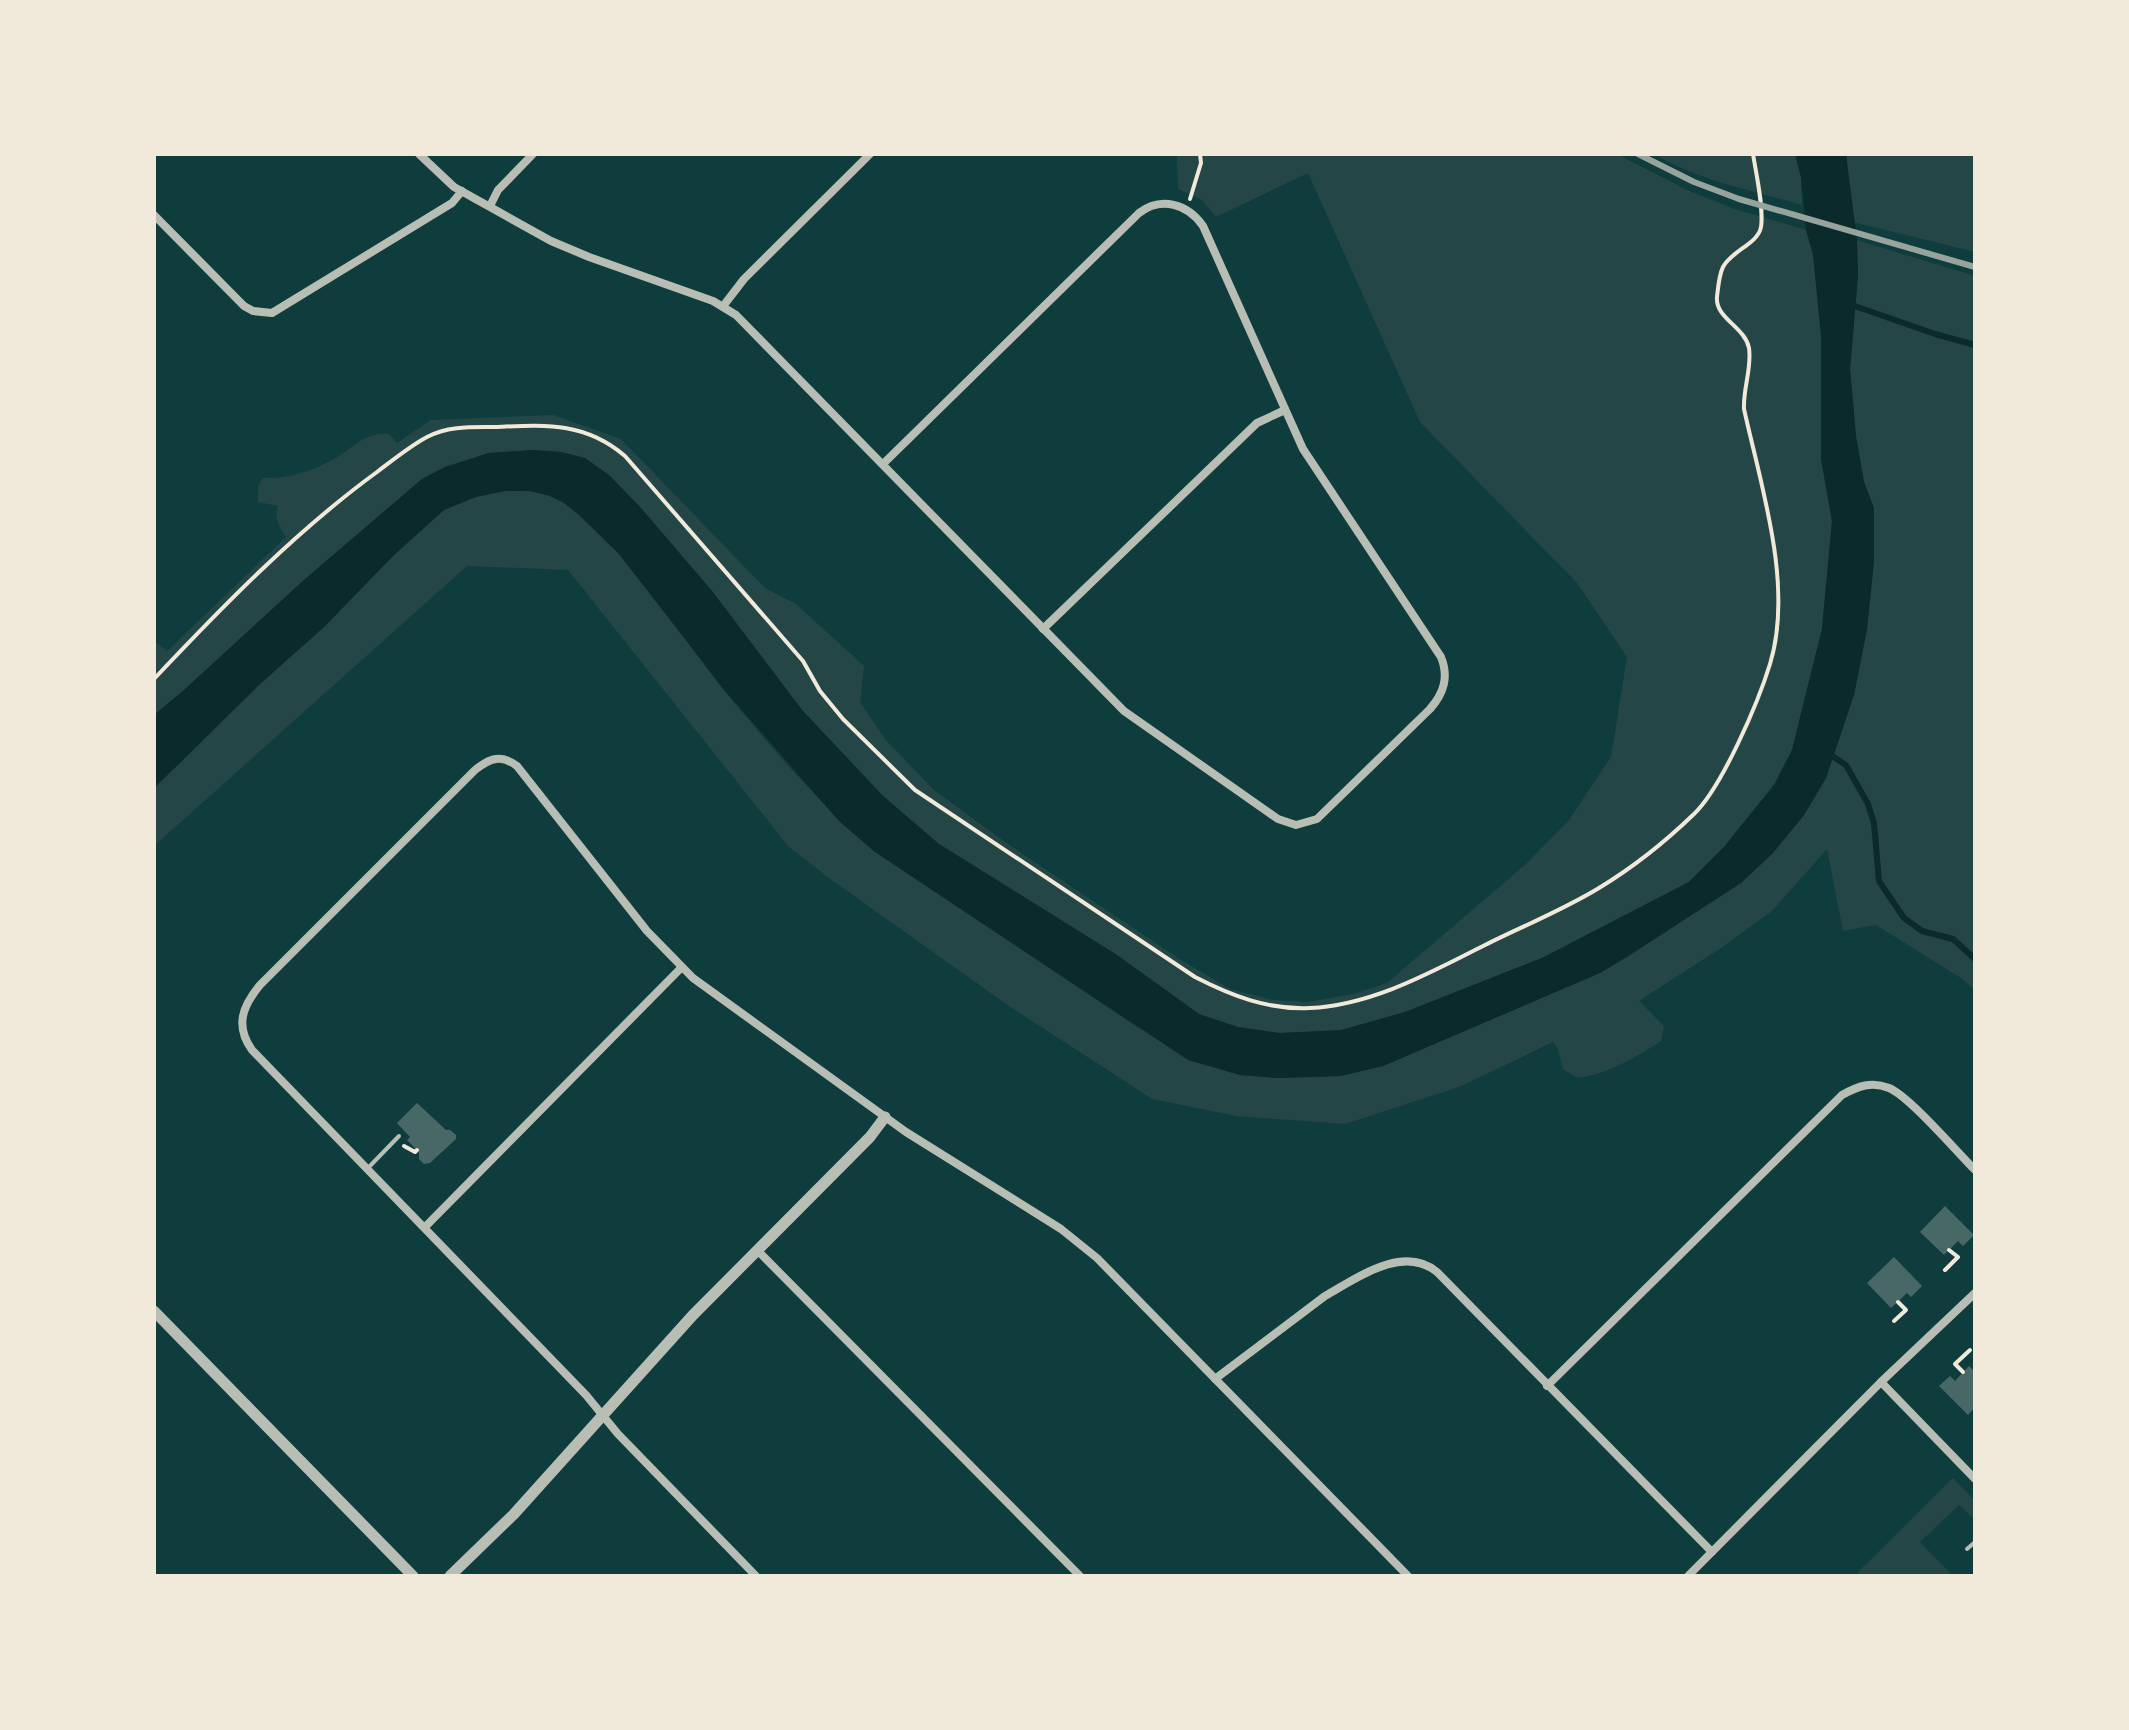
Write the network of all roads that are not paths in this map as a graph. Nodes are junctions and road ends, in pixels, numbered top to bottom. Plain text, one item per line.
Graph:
1 (419, 154) edge
2 (533, 154) edge
3 (870, 154) edge
4 (462, 191) junction
5 (490, 206) junction
6 (154, 215) edge
7 (724, 305) junction
8 (1285, 410) junction
9 (883, 464) junction
10 (1043, 629) junction
11 (681, 968) junction
12 (885, 1117) junction
13 (399, 1136) dead end
14 (368, 1168) junction
15 (1975, 1170) edge
16 (425, 1227) junction
17 (758, 1251) junction
18 (1975, 1293) edge
19 (154, 1311) edge
20 (1215, 1379) junction
21 (1881, 1382) junction
22 (1547, 1386) junction
23 (603, 1415) junction
24 (1975, 1479) edge
25 (1975, 1542) edge
26 (1967, 1549) dead end
27 (1712, 1552) junction
28 (413, 1576) edge
29 (450, 1576) edge
30 (756, 1576) edge
31 (1080, 1576) edge
32 (1408, 1576) edge
33 (1688, 1576) edge

1 - 4 street
2 - 5 street
3 - 7 street
4 - 5 street
4 - 6 street
5 - 7 street
7 - 9 street
8 - 9 street
8 - 10 street
8 - 10 street
9 - 10 street
11 - 12 street
11 - 14 street
11 - 16 street
12 - 17 street
12 - 20 street
13 - 14 lane
14 - 16 street
15 - 22 street
16 - 23 street
17 - 23 street
17 - 31 street
18 - 21 street
19 - 28 street
20 - 22 street
20 - 32 street
21 - 24 street
21 - 27 street
22 - 27 street
23 - 29 street
23 - 30 street
25 - 26 lane
27 - 33 street

